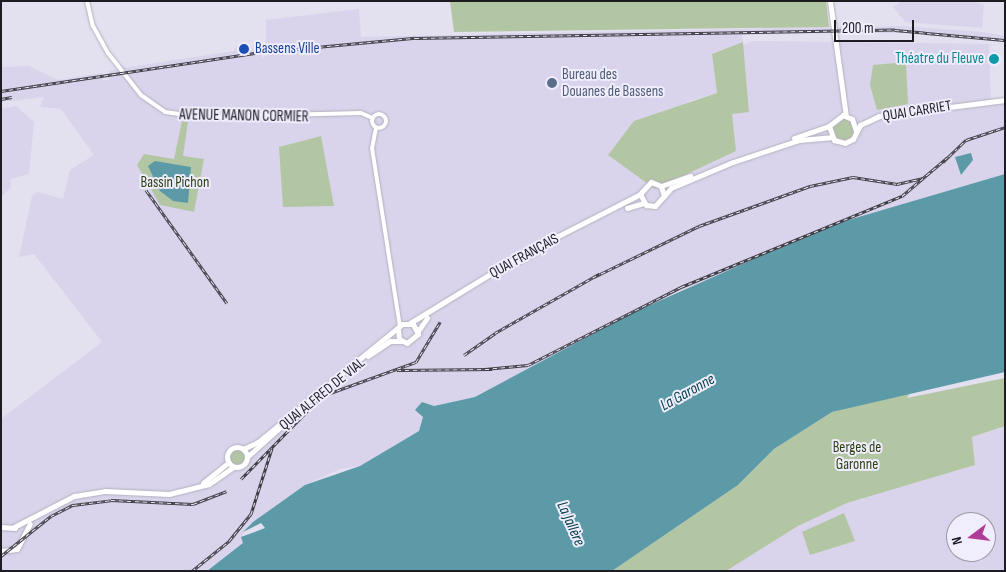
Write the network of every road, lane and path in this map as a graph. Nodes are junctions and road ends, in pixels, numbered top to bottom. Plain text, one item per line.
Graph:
1 (87, 1) edge
2 (829, 1) edge
3 (1005, 99) edge
4 (837, 116) junction
5 (846, 116) junction
6 (373, 118) junction
7 (871, 119) junction
8 (852, 120) junction
9 (829, 126) junction
10 (376, 128) junction
11 (856, 131) junction
12 (831, 137) junction
13 (661, 186) junction
14 (640, 194) junction
15 (664, 196) junction
16 (643, 203) junction
17 (399, 312) junction
18 (408, 323) junction
19 (399, 328) junction
20 (418, 331) junction
21 (401, 341) junction
22 (243, 449) junction
23 (247, 457) junction
24 (228, 463) junction
25 (234, 467) junction
26 (184, 490) junction
27 (39, 515) junction
28 (14, 527) junction
29 (1, 528) edge
30 (21, 537) junction
31 (2, 552) edge

1 - 6 street, AVENUE MANON CORMIER
2 - 4 main road
2 - 5 main road
3 - 7 main road, QUAI CARRIET
4 - 5 main road
4 - 9 main road
5 - 8 main road
6 - 10 street
6 - 10 street
7 - 8 main road, QUAI CARRIET
7 - 11 main road, QUAI CARRIET
8 - 11 main road
9 - 12 main road
9 - 13 main road
10 - 17 street
11 - 12 main road
12 - 15 main road
13 - 14 main road
13 - 15 main road
14 - 16 main road
14 - 18 main road, QUAI FRANÇAIS
15 - 16 main road
16 - 20 main road, QUAI FRANÇAIS
17 - 18 street
17 - 19 street
18 - 19 main road
18 - 20 main road
19 - 21 main road
19 - 22 main road, QUAI ALFRED DE VIAL
20 - 21 main road
21 - 23 main road, QUAI ALFRED DE VIAL
22 - 23 main road
22 - 24 main road
23 - 25 main road
24 - 25 main road
24 - 26 main road
25 - 26 main road
26 - 27 main road
27 - 28 main road
27 - 30 main road
28 - 29 main road
28 - 30 main road
30 - 31 main road

